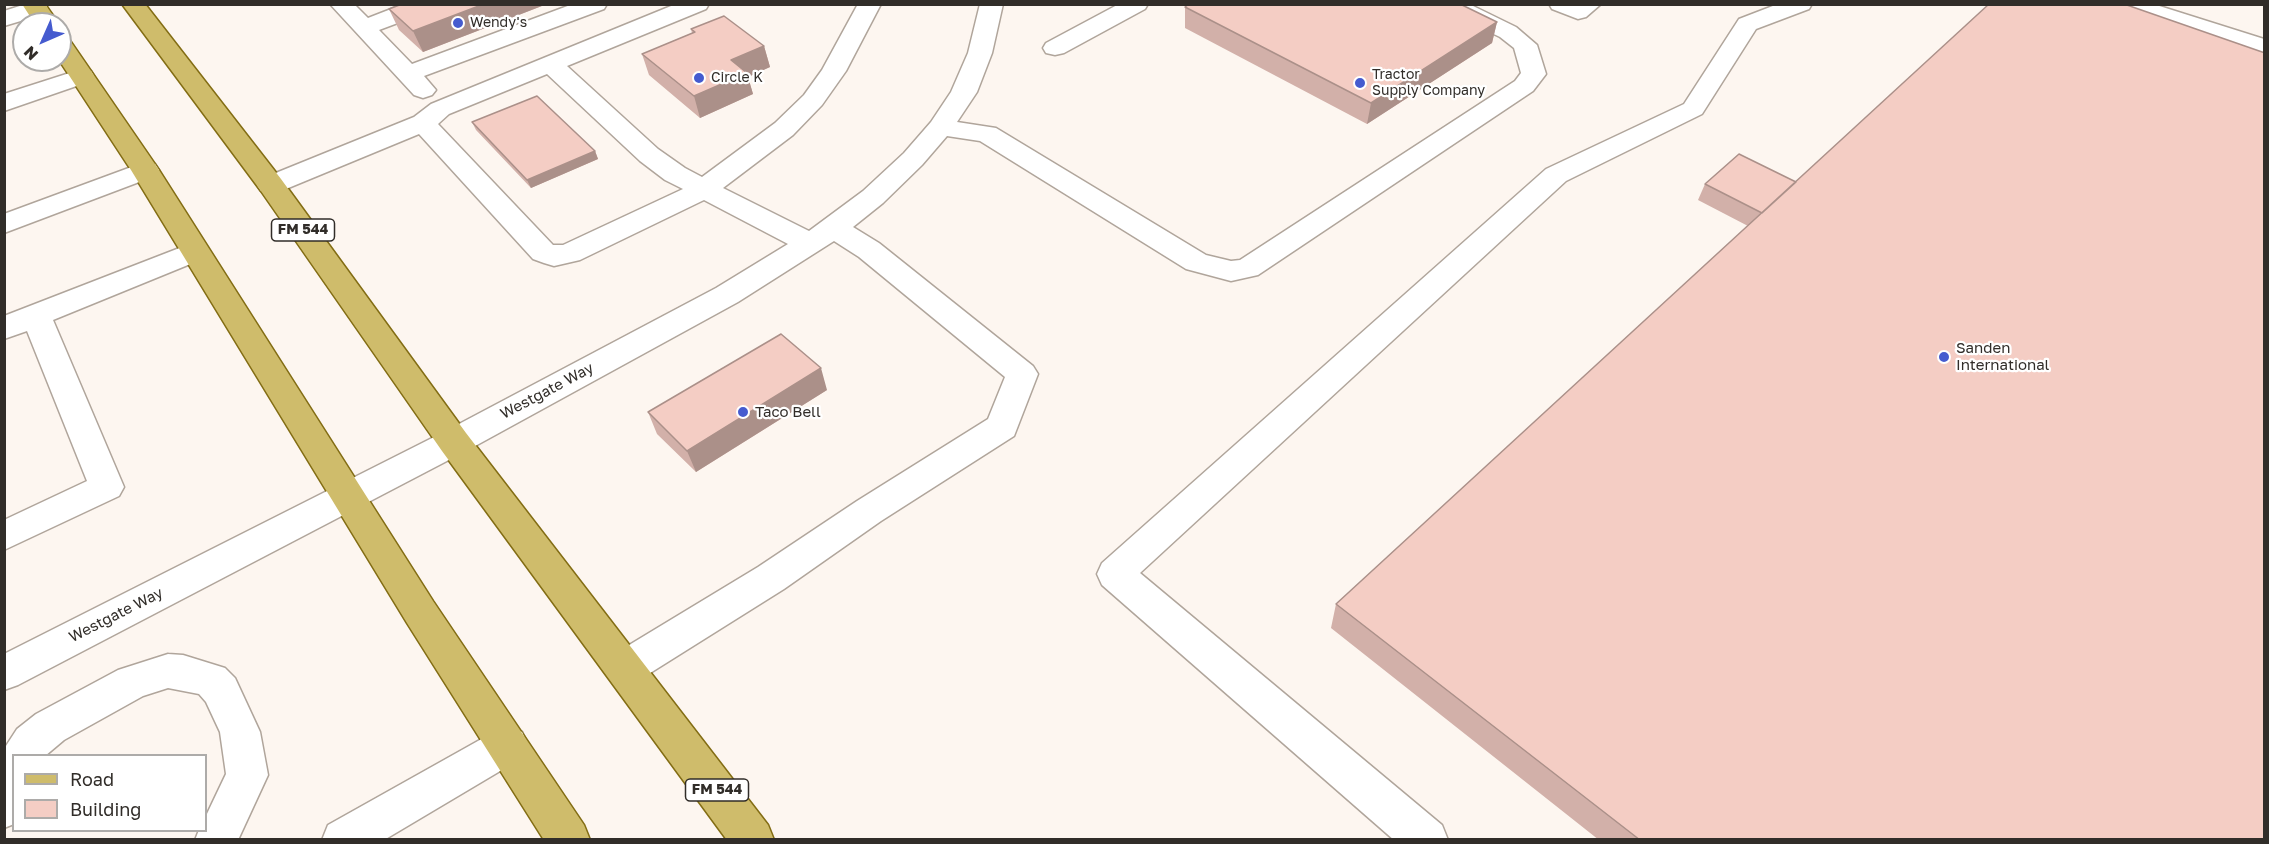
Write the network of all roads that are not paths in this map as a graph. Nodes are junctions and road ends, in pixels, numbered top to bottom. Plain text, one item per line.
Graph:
1 (133, 4) edge
2 (341, 4) edge
3 (428, 4) edge
4 (596, 4) edge
5 (698, 4) edge
6 (870, 4) edge
7 (992, 4) edge
8 (1449, 4) edge
9 (1560, 4) edge
10 (1590, 4) edge
11 (1801, 4) edge
12 (2128, 4) edge
13 (1124, 7) edge
14 (363, 28) junction
15 (2265, 46) edge
16 (1055, 48) dead end
17 (72, 61) edge
18 (552, 65) junction
19 (408, 74) junction
20 (82, 76) junction
21 (4, 103) edge
22 (432, 116) junction
23 (941, 127) junction
24 (145, 170) junction
25 (271, 185) junction
26 (703, 190) junction
27 (4, 224) edge
28 (822, 236) junction
29 (195, 251) junction
30 (36, 315) junction
31 (4, 328) edge
32 (454, 442) junction
33 (348, 497) junction
34 (4, 536) edge
35 (625, 668) junction
36 (4, 673) edge
37 (508, 745) junction
38 (23, 754) edge
39 (12, 784) edge
40 (4, 808) edge
41 (216, 840) edge
42 (343, 840) edge
43 (569, 840) edge
44 (753, 840) edge
45 (1427, 840) edge

1 - 25 main road, FM 544 / FM 544
2 - 14 street
3 - 14 street
4 - 19 street
5 - 18 street
6 - 26 street
7 - 23 street, Westgate Way
8 - 23 street
9 - 10 street
11 - 45 street
12 - 15 street
13 - 16 street
14 - 19 street
17 - 20 main road
18 - 22 street
18 - 26 street
19 - 22 street
20 - 21 street
20 - 24 main road
22 - 25 street
22 - 26 street
23 - 28 street, Westgate Way
24 - 27 street
24 - 29 main road
25 - 32 main road, FM 544 / FM 544
26 - 28 street
28 - 32 street, Westgate Way
28 - 35 street
29 - 30 street
29 - 33 main road
30 - 31 street
30 - 34 street
32 - 33 street, Westgate Way
32 - 35 main road, FM 544 / FM 544
33 - 36 street, Westgate Way
33 - 37 main road
35 - 44 main road, FM 544 / FM 544
37 - 42 street
37 - 43 main road
38 - 41 street
39 - 40 street

